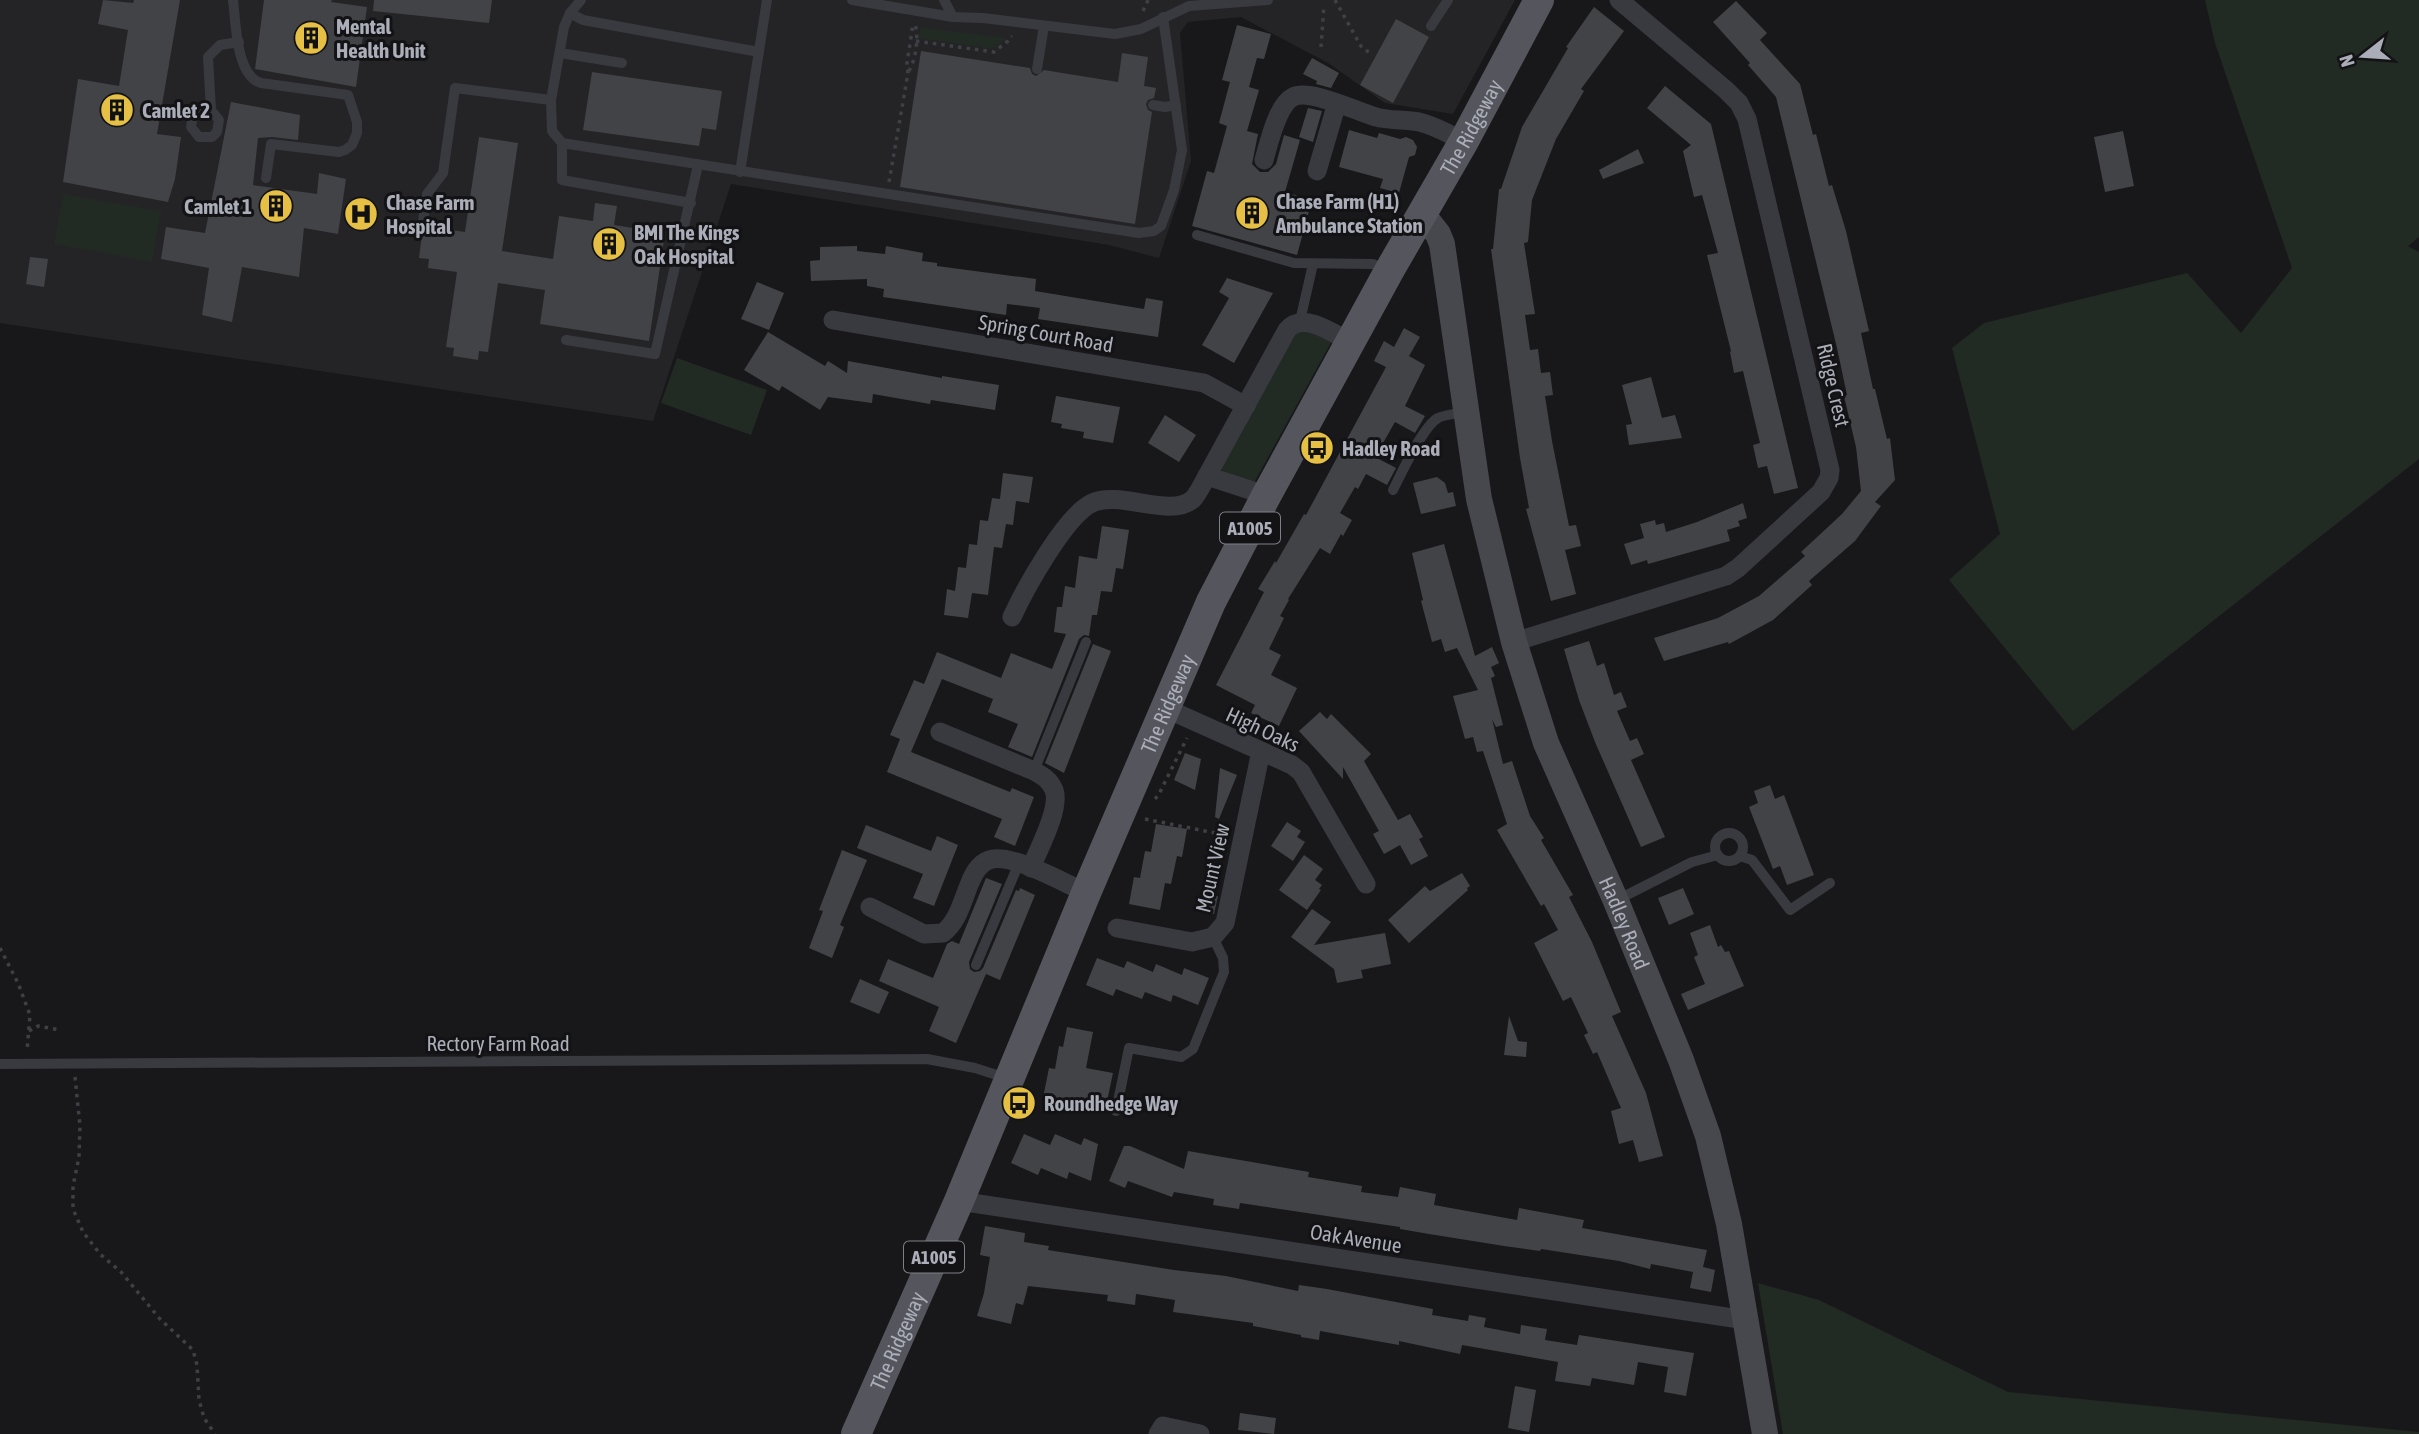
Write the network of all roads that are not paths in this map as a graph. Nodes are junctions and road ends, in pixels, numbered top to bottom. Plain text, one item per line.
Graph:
1 (233, 0) edge
2 (581, 0) edge
3 (767, 0) edge
4 (852, 0) edge
5 (944, 0) edge
6 (1268, 0) edge
7 (1448, 0) edge
8 (1539, 0) edge
9 (1619, 0) edge
10 (570, 13) junction
11 (953, 17) junction
12 (1163, 17) junction
13 (1044, 26) junction
14 (1431, 26) dead end
15 (239, 42) junction
16 (759, 51) junction
17 (560, 53) junction
18 (622, 63) dead end
19 (1037, 69) dead end
20 (551, 100) junction
21 (1337, 103) junction
22 (1153, 105) dead end
23 (1176, 105) junction
24 (211, 110) dead end
25 (1464, 141) junction
26 (562, 143) junction
27 (1264, 160) dead end
28 (698, 165) junction
29 (1317, 171) dead end
30 (740, 172) junction
31 (266, 178) dead end
32 (691, 203) junction
33 (1423, 215) junction
34 (423, 221) dead end
35 (1197, 235) dead end
36 (1313, 264) junction
37 (1389, 271) junction
38 (833, 320) dead end
39 (1300, 321) junction
40 (566, 340) dead end
41 (1351, 342) junction
42 (1245, 406) junction
43 (1466, 412) junction
44 (1207, 476) junction
45 (1393, 490) dead end
46 (1265, 498) junction
47 (1012, 617) dead end
48 (1087, 642) dead end
49 (1514, 642) junction
50 (1165, 708) junction
51 (940, 732) dead end
52 (1261, 751) junction
53 (1034, 771) junction
54 (1718, 855) junction
55 (1740, 856) junction
56 (1025, 866) junction
57 (1830, 883) dead end
58 (1366, 884) dead end
59 (1086, 893) junction
60 (1616, 901) junction
61 (870, 907) dead end
62 (1117, 928) dead end
63 (1213, 937) junction
64 (976, 965) dead end
65 (0, 1064) edge
66 (1003, 1076) junction
67 (1116, 1111) dead end
68 (959, 1201) junction
69 (1746, 1320) junction
70 (1160, 1430) edge
71 (856, 1434) edge
72 (1200, 1434) edge
73 (1765, 1434) edge

1 - 15 lane
2 - 10 lane
3 - 16 lane
4 - 11 lane
5 - 11 lane
6 - 12 lane
7 - 14 lane
8 - 25 main road, The Ridgeway / A1005
9 - 49 street, Ridge Crest
10 - 16 lane
10 - 17 lane
11 - 13 lane
12 - 13 lane
12 - 23 lane
13 - 19 lane
15 - 24 lane
15 - 31 lane
16 - 30 lane
17 - 18 lane
17 - 20 lane
20 - 26 lane
20 - 34 lane
21 - 25 street
21 - 27 street
21 - 29 street
22 - 23 lane
23 - 30 lane
25 - 33 main road, The Ridgeway / A1005
26 - 28 lane
26 - 32 lane
28 - 30 lane
28 - 32 lane
32 - 40 lane
33 - 37 main road, The Ridgeway / A1005
33 - 43 street, Hadley Road
35 - 36 lane
36 - 37 lane
36 - 39 lane
37 - 41 main road, The Ridgeway / A1005
38 - 42 street, Spring Court Road
39 - 41 street
39 - 42 street
41 - 46 main road, The Ridgeway / A1005
42 - 44 street
43 - 45 lane
43 - 49 street, Hadley Road
44 - 46 street
44 - 47 street
46 - 50 main road, The Ridgeway / A1005
48 - 53 lane
49 - 60 street, Hadley Road
50 - 52 street, High Oaks
50 - 59 main road, The Ridgeway / A1005
51 - 53 street
52 - 58 street, High Oaks
52 - 63 street, Mount View
53 - 56 street
54 - 55 lane
54 - 55 lane
54 - 60 lane
55 - 57 lane
56 - 59 street
56 - 61 street
56 - 64 lane
59 - 66 main road, The Ridgeway / A1005
60 - 69 street, Hadley Road
62 - 63 street, Mount View
63 - 67 lane
65 - 66 lane, Rectory Farm Road
66 - 68 main road, The Ridgeway / A1005
68 - 69 street, Oak Avenue
68 - 71 main road, The Ridgeway / A1005
69 - 73 street, Hadley Road
70 - 72 street

